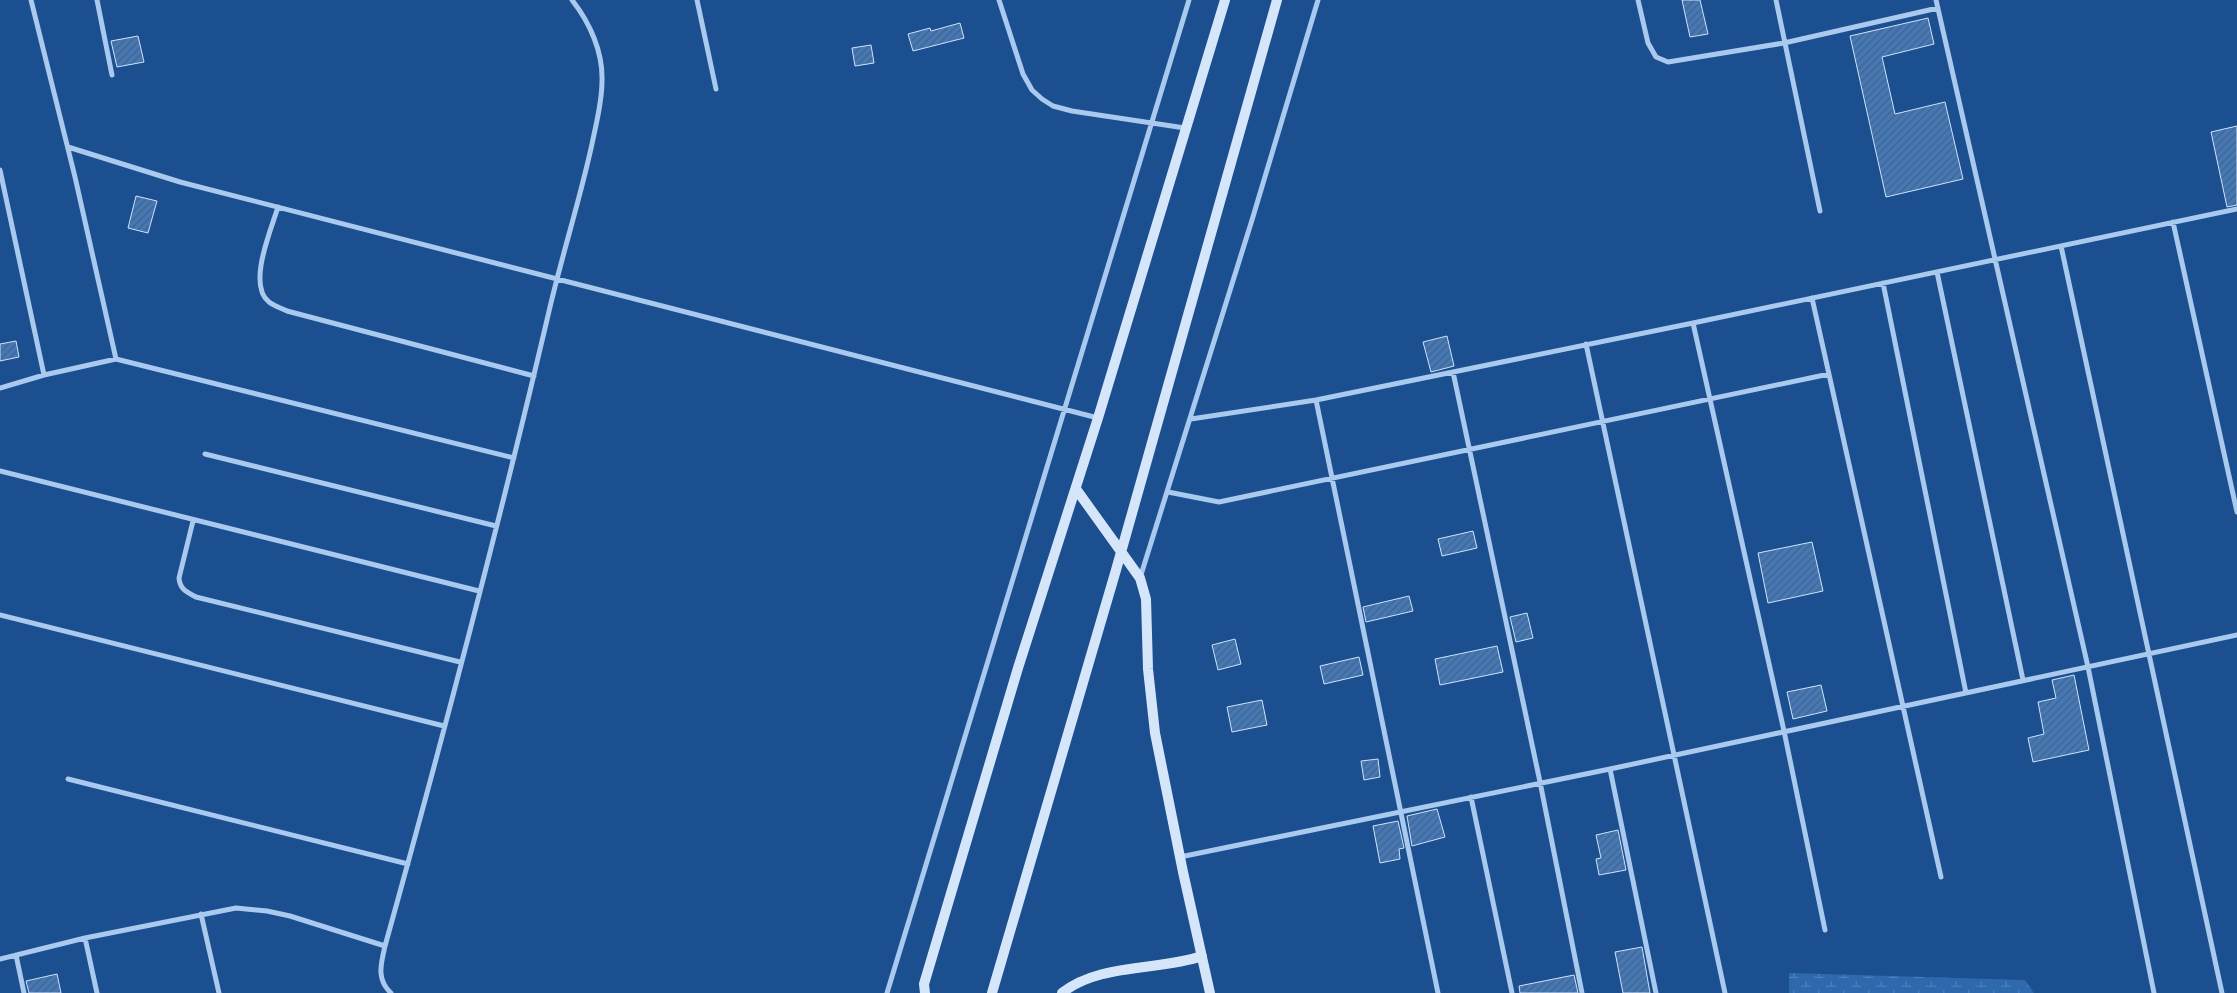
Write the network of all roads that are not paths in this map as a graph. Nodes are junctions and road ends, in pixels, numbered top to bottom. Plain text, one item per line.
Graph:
1 (31, 0) edge
2 (97, 0) edge
3 (572, 0) edge
4 (696, 0) edge
5 (999, 0) edge
6 (1189, 0) edge
7 (1224, 0) edge
8 (1277, 0) edge
9 (1318, 0) edge
10 (1638, 0) edge
11 (1776, 0) edge
12 (1936, 0) edge
13 (1938, 8) junction
14 (1784, 43) junction
15 (112, 75) dead end
16 (716, 89) dead end
17 (1152, 124) junction
18 (1185, 128) junction
19 (68, 147) junction
20 (0, 170) edge
21 (278, 207) junction
22 (2237, 209) edge
23 (1820, 211) dead end
24 (2173, 222) junction
25 (2061, 246) junction
26 (1995, 260) junction
27 (1937, 272) junction
28 (556, 280) junction
29 (1883, 283) junction
30 (1812, 298) junction
31 (1693, 323) junction
32 (1586, 344) junction
33 (116, 360) junction
34 (1453, 372) junction
35 (1829, 374) junction
36 (44, 375) junction
37 (534, 376) junction
38 (0, 388) edge
39 (1710, 399) junction
40 (1316, 400) junction
41 (1066, 410) junction
42 (1098, 418) junction
43 (1191, 419) junction
44 (1603, 422) junction
45 (1470, 450) junction
46 (205, 454) dead end
47 (514, 458) junction
48 (0, 471) edge
49 (1332, 479) junction
50 (1076, 488) junction
51 (1168, 492) junction
52 (2237, 512) edge
53 (193, 521) junction
54 (496, 526) junction
55 (1120, 553) junction
56 (1140, 578) junction
57 (479, 591) junction
58 (0, 615) edge
59 (2237, 635) edge
60 (2150, 654) junction
61 (460, 662) junction
62 (2088, 667) junction
63 (2023, 680) junction
64 (1966, 693) junction
65 (1902, 706) junction
66 (444, 726) junction
67 (1784, 731) junction
68 (1674, 754) junction
69 (1610, 768) junction
70 (68, 779) dead end
71 (1540, 782) junction
72 (1471, 797) junction
73 (1402, 810) junction
74 (1180, 857) junction
75 (408, 864) junction
76 (1941, 877) dead end
77 (201, 914) junction
78 (1825, 930) dead end
79 (84, 938) junction
80 (385, 946) junction
81 (16, 955) junction
82 (1202, 956) junction
83 (0, 959) edge
84 (24, 993) edge
85 (97, 993) edge
86 (219, 993) edge
87 (391, 993) edge
88 (887, 993) edge
89 (926, 993) edge
90 (992, 993) edge
91 (1062, 993) edge
92 (1210, 993) edge
93 (1438, 993) edge
94 (1512, 993) edge
95 (1582, 993) edge
96 (1656, 993) edge
97 (1725, 993) edge
98 (2154, 993) edge
99 (2222, 993) edge

1 - 19 street
2 - 15 street
3 - 28 street
4 - 16 street
5 - 17 street
6 - 17 street
7 - 18 street
8 - 55 street
9 - 43 street
10 - 14 street
11 - 14 street
12 - 13 street
13 - 14 street
13 - 26 street
14 - 23 street
17 - 18 street
17 - 41 street
18 - 42 street
19 - 21 street
19 - 33 street
20 - 36 street
21 - 28 street
21 - 37 street
22 - 24 street
24 - 25 street
24 - 52 street
25 - 26 street
25 - 60 street
26 - 27 street
26 - 62 street
27 - 29 street
27 - 63 street
28 - 37 street
28 - 41 street
29 - 30 street
29 - 64 street
30 - 31 street
30 - 35 street
31 - 32 street
31 - 39 street
32 - 34 street
32 - 44 street
33 - 36 street
33 - 47 street
34 - 40 street
34 - 45 street
35 - 39 street
35 - 65 street
36 - 38 street
37 - 47 street
39 - 44 street
39 - 67 street
40 - 43 street
40 - 49 street
41 - 42 street
41 - 88 street
42 - 50 street
43 - 51 street
44 - 45 street
44 - 68 street
45 - 49 street
45 - 71 street
46 - 54 street
47 - 54 street
48 - 53 street
49 - 51 street
49 - 73 street
50 - 55 street
50 - 89 street
51 - 56 street
53 - 57 street
53 - 61 street
54 - 57 street
55 - 56 street
55 - 90 street
56 - 74 street
57 - 61 street
58 - 66 street
59 - 60 street
60 - 62 street
60 - 99 street
61 - 66 street
62 - 63 street
62 - 98 street
63 - 64 street
64 - 65 street
65 - 67 street
65 - 76 street
66 - 75 street
67 - 68 street
67 - 78 street
68 - 69 street
68 - 97 street
69 - 71 street
69 - 96 street
70 - 75 street
71 - 72 street
71 - 95 street
72 - 73 street
72 - 94 street
73 - 74 street
73 - 93 street
74 - 82 street
75 - 80 street
77 - 79 street
77 - 80 street
77 - 86 street
79 - 81 street
79 - 85 street
80 - 87 street
81 - 83 street
81 - 84 street
82 - 91 street
82 - 92 street

